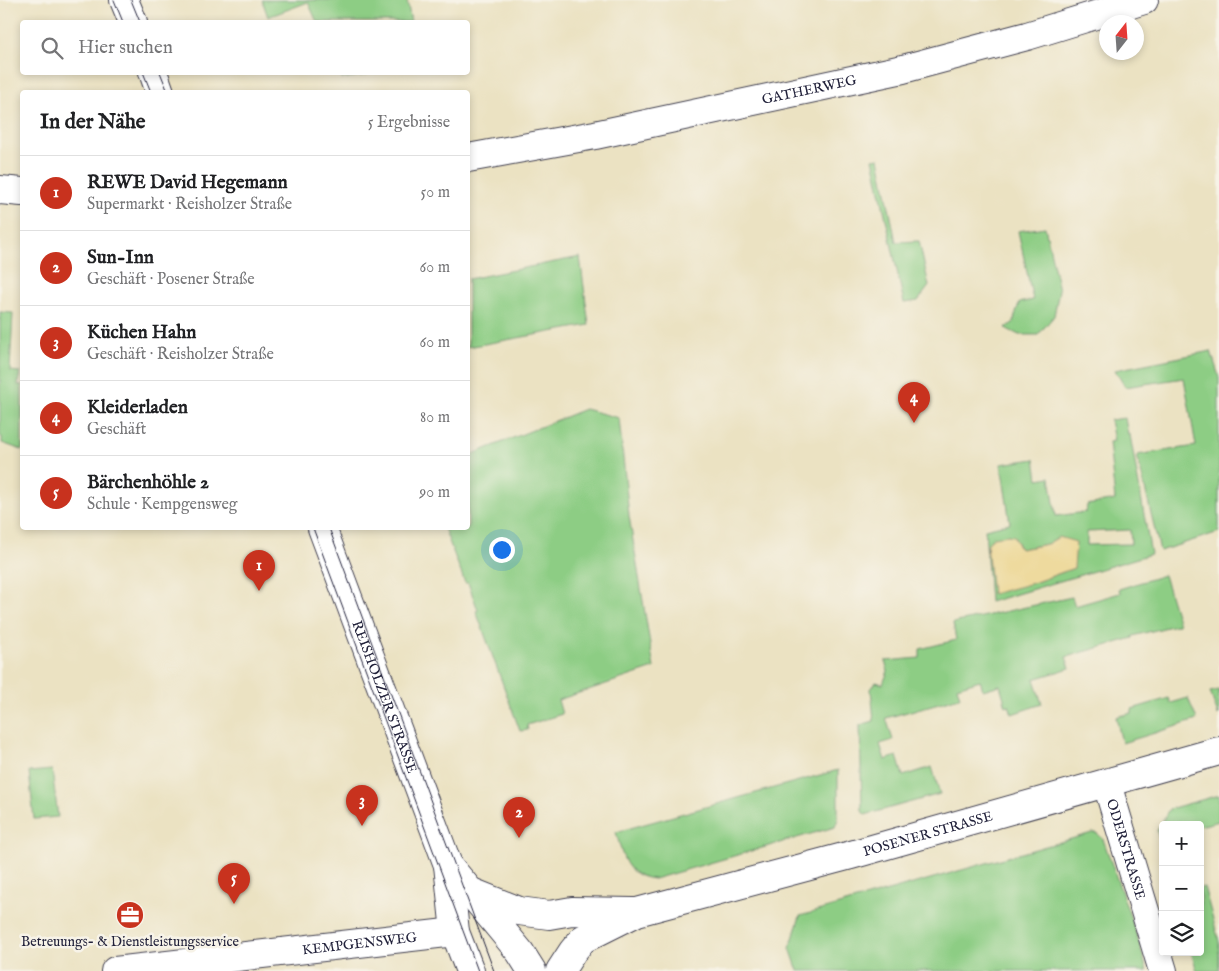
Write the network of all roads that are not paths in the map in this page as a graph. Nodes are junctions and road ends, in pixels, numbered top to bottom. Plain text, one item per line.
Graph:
1 (124, 0) edge
2 (1144, 0) edge
3 (132, 20) edge
4 (154, 75) edge
5 (159, 90) edge
6 (470, 158) edge
7 (0, 190) edge
8 (20, 192) edge
9 (323, 530) edge
10 (1219, 752) edge
11 (1107, 784) junction
12 (448, 865) junction
13 (469, 891) junction
14 (637, 912) junction
15 (455, 932) junction
16 (115, 971) edge
17 (470, 971) edge
18 (532, 971) edge
19 (560, 971) edge
20 (1163, 971) edge

1 - 3 street
2 - 6 street, GATHERWEG
4 - 5 street
7 - 8 street
9 - 12 street, REISHOLZER STRASSE
10 - 11 street, POSENER STRASSE
11 - 14 street, POSENER STRASSE
11 - 20 street, ODERSTRASSE
12 - 13 street, REISHOLZER STRASSE
12 - 15 street, REISHOLZER STRASSE
13 - 14 street, POSENER STRASSE
13 - 15 street
13 - 18 street, REISHOLZER STRASSE
14 - 19 street, POSENER STRASSE
15 - 16 street, KEMPGENSWEG
15 - 17 street, REISHOLZER STRASSE

